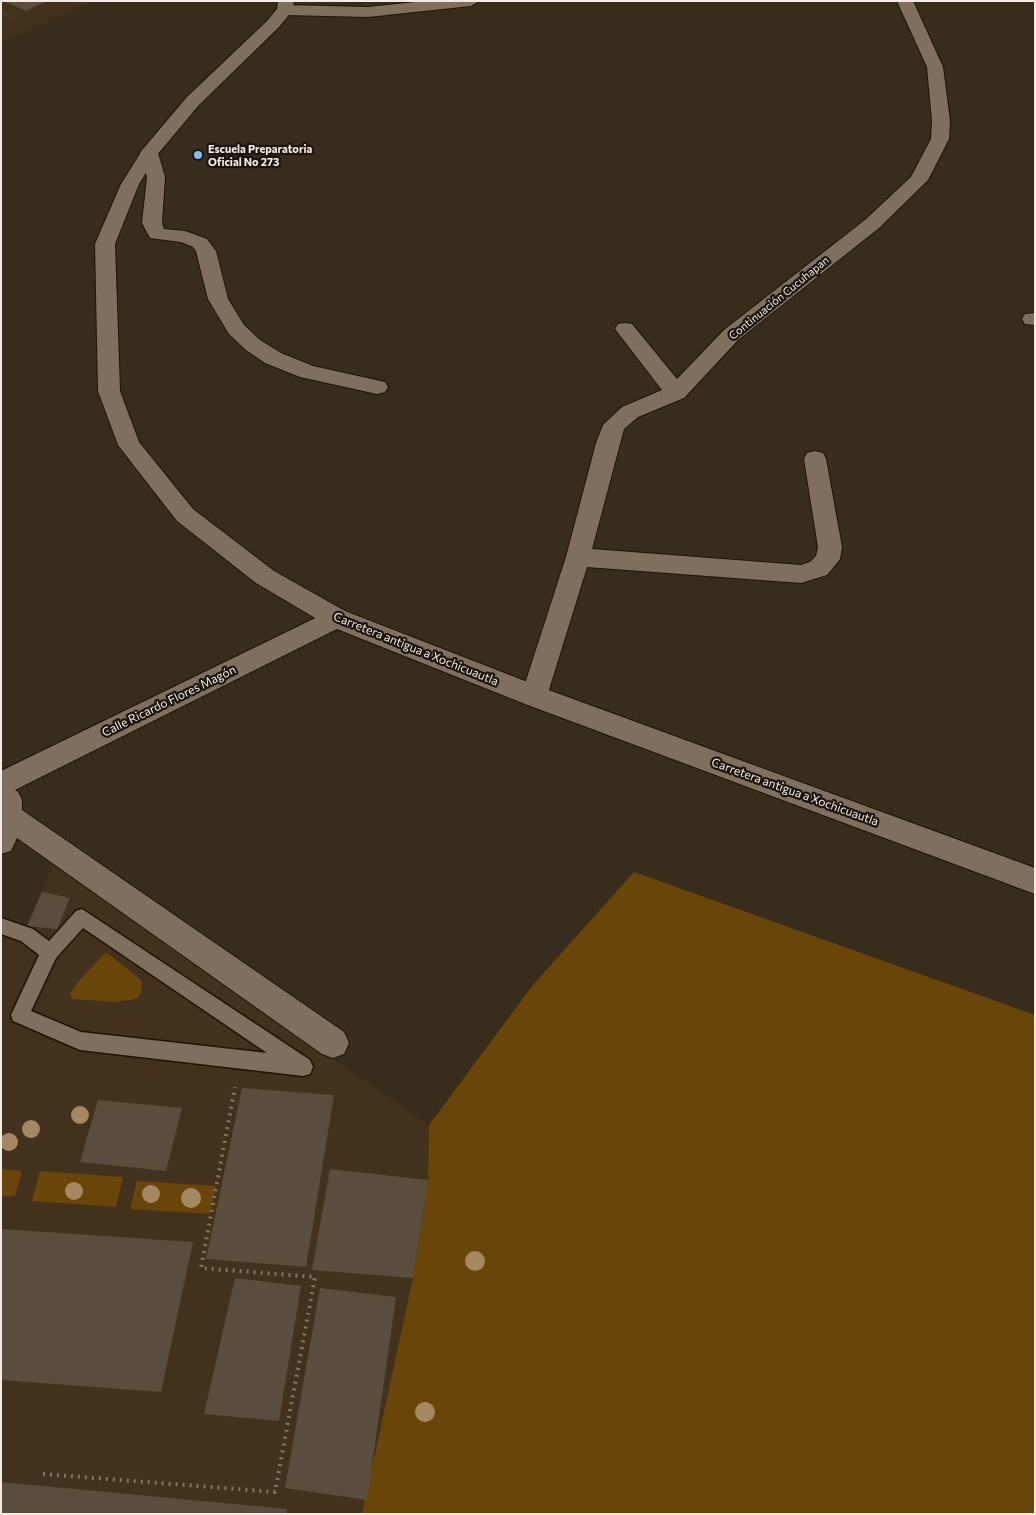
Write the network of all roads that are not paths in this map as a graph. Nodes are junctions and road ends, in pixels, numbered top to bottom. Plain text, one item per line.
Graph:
1 (471, 1) edge
2 (905, 1) edge
3 (286, 6) edge
4 (149, 153) junction
5 (625, 329) dead end
6 (377, 387) dead end
7 (676, 393) junction
8 (815, 459) dead end
9 (578, 557) junction
10 (336, 618) junction
11 (534, 696) junction
12 (4, 783) edge
13 (5, 829) edge
14 (1035, 881) edge
15 (1, 926) edge
16 (50, 952) junction
17 (333, 1043) dead end

1 - 3 street
2 - 7 street, Continuación Cucuhapan
3 - 4 street, Carretera antigua a Xochicuautla
4 - 6 street
4 - 10 street, Carretera antigua a Xochicuautla
5 - 7 street
7 - 9 street, Continuación Cucuhapan
8 - 9 street
9 - 11 street, Continuación Cucuhapan
10 - 11 street, Carretera antigua a Xochicuautla
10 - 12 street, Calle Ricardo Flores Magón
11 - 14 street, Carretera antigua a Xochicuautla
12 - 13 street
13 - 17 street
15 - 16 lane
16 - 16 lane

